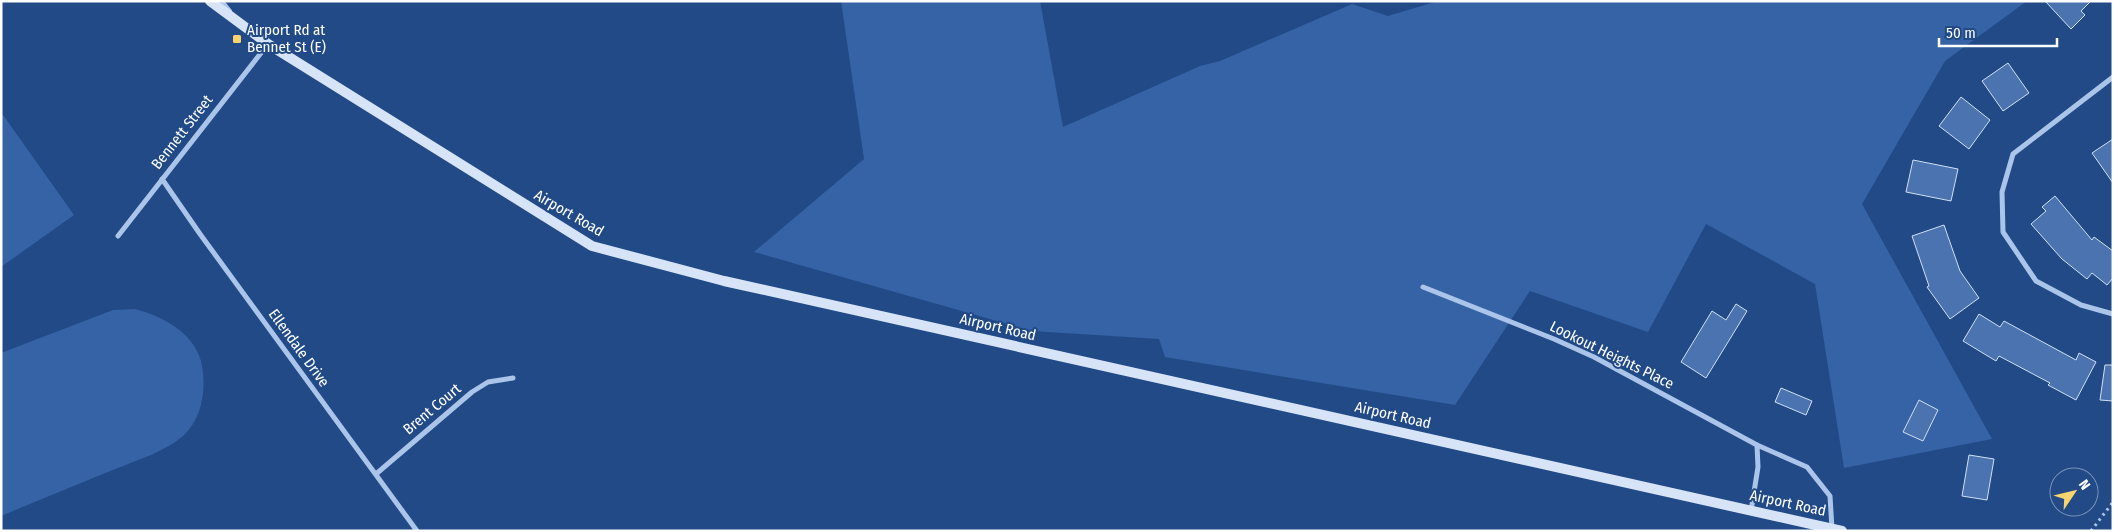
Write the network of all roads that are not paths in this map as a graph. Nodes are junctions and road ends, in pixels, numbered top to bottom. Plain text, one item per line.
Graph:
1 (210, 1) edge
2 (222, 1) edge
3 (237, 21) junction
4 (268, 44) junction
5 (2113, 77) edge
6 (162, 178) junction
7 (118, 236) dead end
8 (1423, 287) dead end
9 (2113, 314) edge
10 (512, 378) dead end
11 (1757, 445) junction
12 (376, 474) junction
13 (1751, 511) junction
14 (1837, 530) edge
15 (417, 531) edge

1 - 3 main road, Airport Road
2 - 3 lane
3 - 4 main road, Airport Road
4 - 6 street, Bennett Street
4 - 13 main road, Airport Road
5 - 9 street
6 - 7 street, Bennett Street
6 - 12 street, Ellendale Drive
8 - 11 street, Lookout Heights Place
10 - 12 street, Brent Court
11 - 13 street
11 - 14 street, Lookout Heights Place
12 - 15 street, Ellendale Drive
13 - 14 main road, Airport Road

